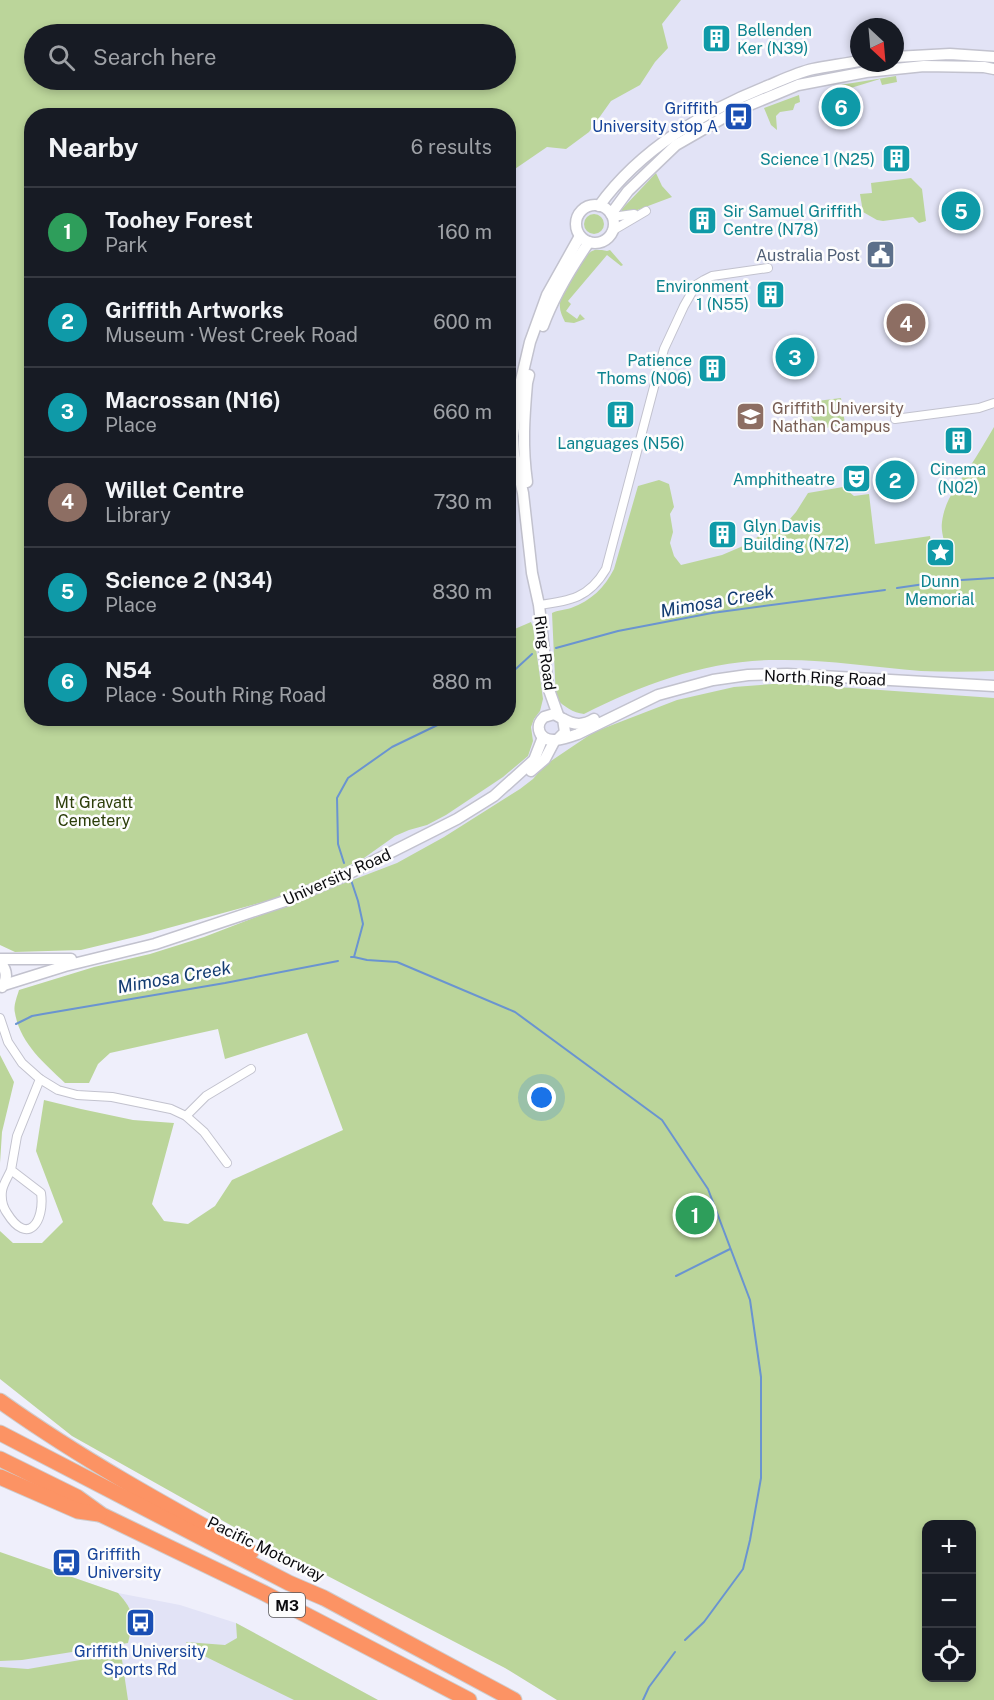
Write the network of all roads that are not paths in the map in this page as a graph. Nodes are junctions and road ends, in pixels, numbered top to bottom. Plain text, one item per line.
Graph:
1 (904, 57) edge
2 (994, 57) edge
3 (850, 63) edge
4 (994, 69) edge
5 (598, 206) junction
6 (611, 215) junction
7 (612, 231) junction
8 (585, 239) junction
9 (768, 268) dead end
10 (994, 403) edge
11 (516, 411) edge
12 (895, 419) dead end
13 (516, 463) edge
14 (539, 605) junction
15 (994, 681) edge
16 (994, 686) edge
17 (548, 687) junction
18 (544, 717) junction
19 (561, 717) junction
20 (543, 737) junction
21 (557, 739) junction
22 (496, 794) junction
23 (96, 958) junction
24 (0, 960) edge
25 (2, 987) edge
26 (0, 1018) edge
27 (251, 1069) dead end
28 (40, 1079) junction
29 (186, 1116) junction
30 (227, 1163) dead end
31 (11, 1170) junction
32 (0, 1401) edge
33 (0, 1433) edge
34 (0, 1459) edge
35 (0, 1477) edge
36 (102, 1515) junction
37 (324, 1598) junction
38 (469, 1700) edge
39 (514, 1700) edge

1 - 2 street
3 - 5 street
4 - 6 street
5 - 6 street
5 - 8 street
6 - 7 street
6 - 7 street
7 - 8 street
8 - 11 street, Ring Road
8 - 14 street
9 - 14 street
10 - 12 street
13 - 14 street, Ring Road
14 - 17 street, Ring Road
15 - 19 street, North Ring Road
16 - 21 street, North Ring Road
17 - 18 street
17 - 19 street, Ring Road
18 - 19 street
18 - 20 street
19 - 21 street
20 - 21 street
20 - 22 street, University Road
21 - 22 street
22 - 23 street, University Road
23 - 24 street, University Road
23 - 25 street, University Road
24 - 25 street
26 - 28 street
27 - 29 street
28 - 29 street
28 - 31 street
29 - 30 street
31 - 31 street
32 - 37 highway
33 - 37 highway, Pacific Motorway / M3
34 - 36 highway, M3
35 - 36 highway
36 - 38 highway, M3
37 - 39 highway, Pacific Motorway / M3

